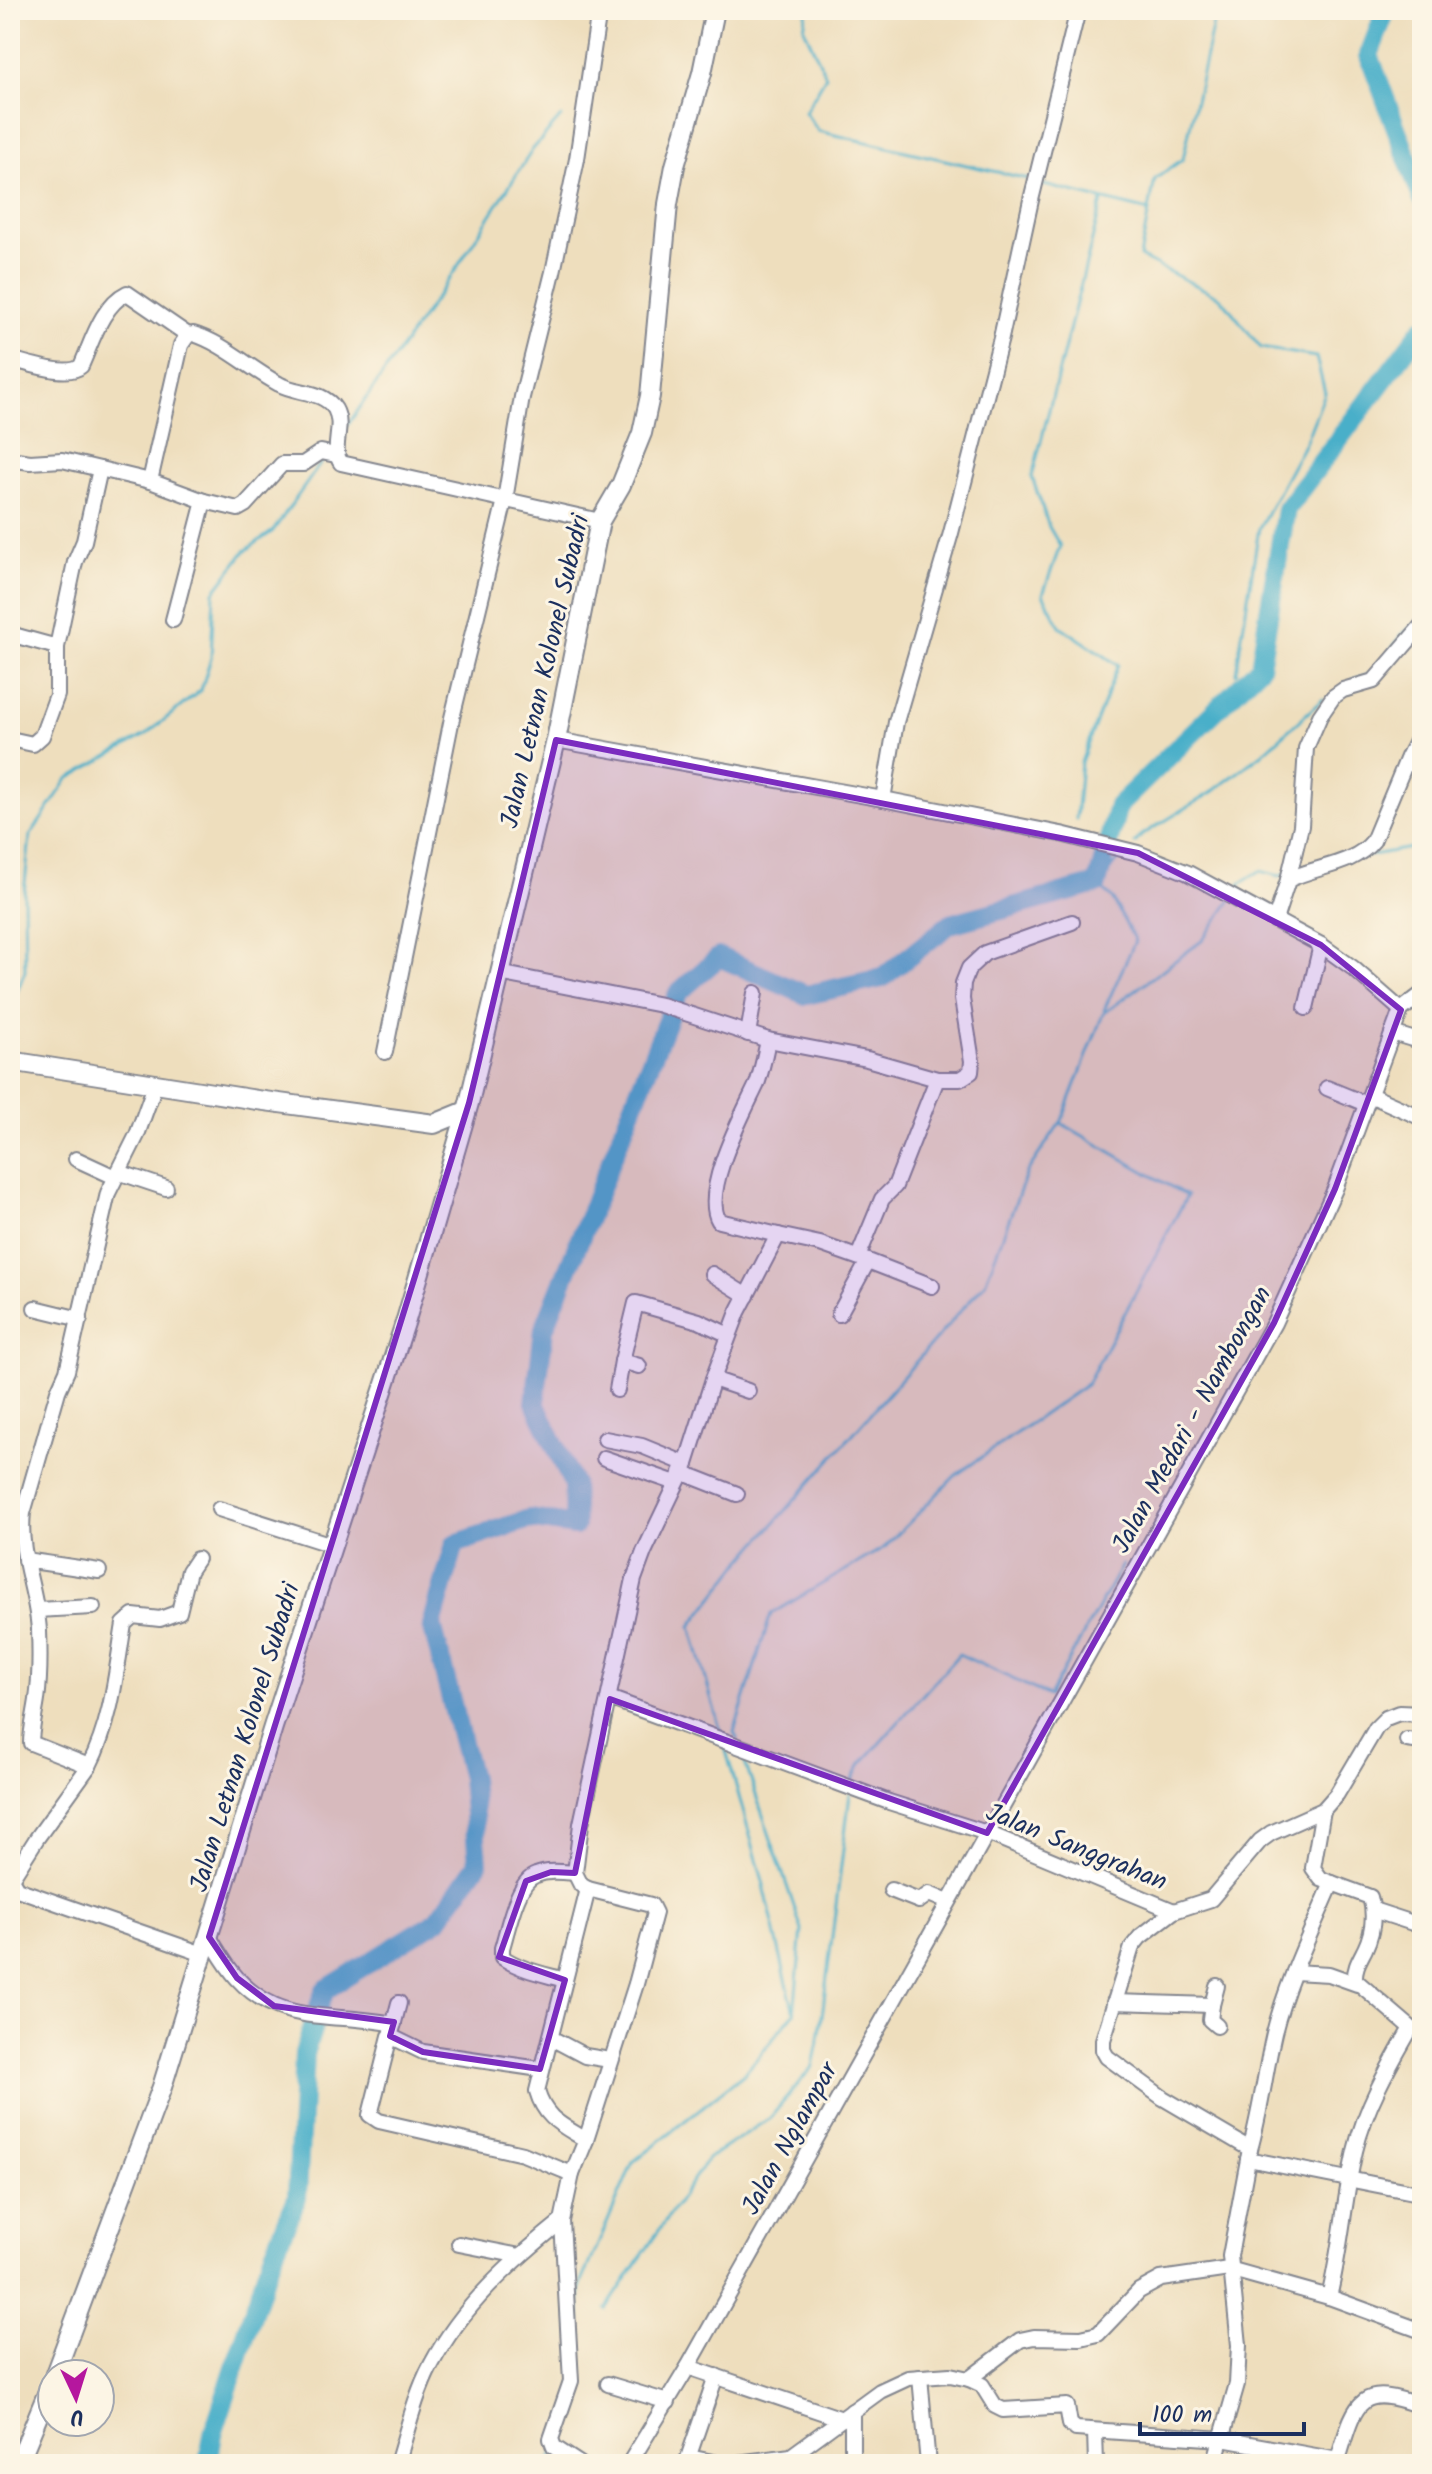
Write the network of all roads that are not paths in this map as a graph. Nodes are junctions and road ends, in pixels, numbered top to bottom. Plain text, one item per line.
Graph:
1 (599, 10) edge
2 (715, 10) edge
3 (1078, 10) edge
4 (188, 335) junction
5 (10, 359) edge
6 (336, 455) junction
7 (10, 459) edge
8 (100, 469) junction
9 (150, 481) junction
10 (505, 500) junction
11 (204, 501) junction
12 (600, 521) junction
13 (173, 620) dead end
14 (1422, 625) edge
15 (10, 631) edge
16 (57, 647) junction
17 (1422, 730) edge
18 (10, 739) edge
19 (556, 740) junction
20 (883, 799) junction
21 (1288, 880) junction
22 (1275, 920) junction
23 (1072, 922) dead end
24 (1321, 945) junction
25 (499, 973) junction
26 (755, 993) dead end
27 (1422, 994) edge
28 (1306, 1008) dead end
29 (1401, 1010) junction
30 (1392, 1033) junction
31 (748, 1034) junction
32 (768, 1040) junction
33 (1422, 1042) edge
34 (385, 1052) dead end
35 (10, 1061) edge
36 (937, 1079) junction
37 (155, 1085) junction
38 (1327, 1088) dead end
39 (1368, 1100) junction
40 (466, 1111) junction
41 (1422, 1118) edge
42 (434, 1124) junction
43 (459, 1135) junction
44 (76, 1159) dead end
45 (117, 1174) junction
46 (166, 1188) dead end
47 (778, 1235) junction
48 (863, 1259) junction
49 (712, 1274) dead end
50 (932, 1286) dead end
51 (747, 1296) junction
52 (35, 1308) dead end
53 (839, 1314) dead end
54 (80, 1319) junction
55 (729, 1335) junction
56 (622, 1361) junction
57 (639, 1366) dead end
58 (713, 1379) junction
59 (617, 1390) dead end
60 (748, 1391) dead end
61 (605, 1439) dead end
62 (604, 1458) dead end
63 (681, 1473) junction
64 (737, 1494) dead end
65 (219, 1509) dead end
66 (332, 1545) junction
67 (197, 1559) dead end
68 (25, 1560) junction
69 (99, 1571) dead end
70 (93, 1607) dead end
71 (37, 1610) junction
72 (609, 1698) junction
73 (1422, 1714) edge
74 (89, 1766) junction
75 (1323, 1810) junction
76 (987, 1833) junction
77 (575, 1873) junction
78 (1332, 1883) junction
79 (12, 1888) edge
80 (588, 1889) junction
81 (891, 1890) dead end
82 (948, 1902) junction
83 (1373, 1910) junction
84 (1174, 1911) junction
85 (1422, 1926) edge
86 (206, 1946) junction
87 (1294, 1972) junction
88 (565, 1980) junction
89 (1357, 1984) junction
90 (1217, 1986) dead end
91 (1114, 2002) junction
92 (399, 2003) dead end
93 (1212, 2005) junction
94 (1217, 2026) dead end
95 (392, 2030) junction
96 (1417, 2031) edge
97 (551, 2038) junction
98 (610, 2060) junction
99 (540, 2069) junction
100 (586, 2140) junction
101 (1249, 2154) junction
102 (572, 2174) junction
103 (1351, 2180) junction
104 (1418, 2193) dead end
105 (562, 2221) junction
106 (459, 2244) dead end
107 (520, 2256) junction
108 (1229, 2269) junction
109 (1329, 2297) junction
110 (1422, 2331) edge
111 (61, 2358) edge
112 (688, 2367) junction
113 (716, 2376) junction
114 (920, 2377) junction
115 (969, 2379) junction
116 (608, 2384) dead end
117 (668, 2402) junction
118 (1422, 2407) edge
119 (847, 2415) junction
120 (36, 2421) edge
121 (1095, 2431) junction
122 (1222, 2439) junction
123 (852, 2457) dead end
124 (688, 2461) edge
125 (1342, 2462) edge
126 (18, 2464) edge
127 (397, 2464) edge
128 (580, 2464) edge
129 (629, 2464) edge
130 (722, 2464) edge
131 (730, 2464) edge
132 (928, 2464) edge
133 (1096, 2464) edge
134 (1214, 2464) edge

1 - 10 street
2 - 12 main road, Jalan Letnan Kolonel Subadri
3 - 20 street
4 - 5 street
4 - 6 street
4 - 9 street
6 - 10 street
6 - 11 street
7 - 8 street
8 - 9 street
8 - 16 street
9 - 11 street
10 - 12 street
10 - 34 street
11 - 13 street
12 - 19 main road, Jalan Letnan Kolonel Subadri
14 - 21 street
15 - 16 street
16 - 18 street
17 - 21 street
19 - 20 street
19 - 25 main road, Jalan Letnan Kolonel Subadri
20 - 22 street
21 - 22 street
22 - 24 street
23 - 36 street
24 - 28 street
24 - 29 street
25 - 31 street
25 - 40 main road, Jalan Letnan Kolonel Subadri
26 - 31 street
27 - 29 street
29 - 30 street, Jalan Medari - Nambongan
30 - 33 street
30 - 39 street, Jalan Medari - Nambongan
31 - 32 street
32 - 36 street
32 - 47 street
35 - 37 main road
36 - 48 street
37 - 42 main road
37 - 45 street
38 - 39 street
39 - 41 street
39 - 76 street, Jalan Medari - Nambongan
40 - 42 main road
40 - 43 main road, Jalan Letnan Kolonel Subadri
42 - 43 main road
43 - 66 main road, Jalan Letnan Kolonel Subadri
44 - 45 street
45 - 46 street
45 - 54 street
47 - 48 street
47 - 51 street
48 - 50 street
48 - 53 street
49 - 51 street
51 - 55 street
52 - 54 street
54 - 68 street
55 - 56 street
55 - 58 street
56 - 57 street
56 - 59 street
58 - 60 street
58 - 63 street
61 - 63 street
62 - 63 street
63 - 64 street
63 - 72 street
65 - 66 street
66 - 86 main road, Jalan Letnan Kolonel Subadri
67 - 74 street
68 - 69 street
68 - 71 street
70 - 71 street
71 - 74 street
72 - 76 street, Jalan Sanggrahan
72 - 77 street
73 - 75 street
74 - 79 street
75 - 78 street
75 - 84 street
76 - 82 street, Jalan Nglampar
76 - 84 street, Jalan Sanggrahan
77 - 80 street
77 - 88 street
78 - 83 street
78 - 87 street
79 - 86 street
80 - 88 street
80 - 98 street
81 - 82 street
82 - 112 street, Jalan Nglampar
83 - 85 street
83 - 89 street
84 - 91 street, Jalan Sanggrahan
86 - 95 street
86 - 111 main road, Jalan Letnan Kolonel Subadri
87 - 89 street
87 - 101 street
88 - 97 street
89 - 96 street
90 - 93 street
91 - 93 street
91 - 101 street, Jalan Sanggrahan
92 - 95 street
93 - 94 street
95 - 99 street
95 - 102 street
96 - 103 street
97 - 98 street
97 - 99 street
98 - 100 street
99 - 100 street
100 - 102 street
101 - 103 street, Jalan Sanggrahan
101 - 108 street
102 - 105 street
103 - 104 street, Jalan Sanggrahan
103 - 109 street
105 - 107 street
105 - 128 street
106 - 107 street
107 - 127 street
108 - 109 street
108 - 115 street
108 - 122 street
109 - 110 street
112 - 113 street
112 - 117 street, Jalan Nglampar
113 - 119 street
113 - 124 street
114 - 115 street
114 - 119 street
114 - 132 street
115 - 121 street
116 - 117 street
117 - 129 street, Jalan Nglampar
118 - 125 street
119 - 123 street
119 - 131 street
120 - 126 main road
121 - 122 street
121 - 133 street
122 - 125 street
122 - 134 street
124 - 130 street

